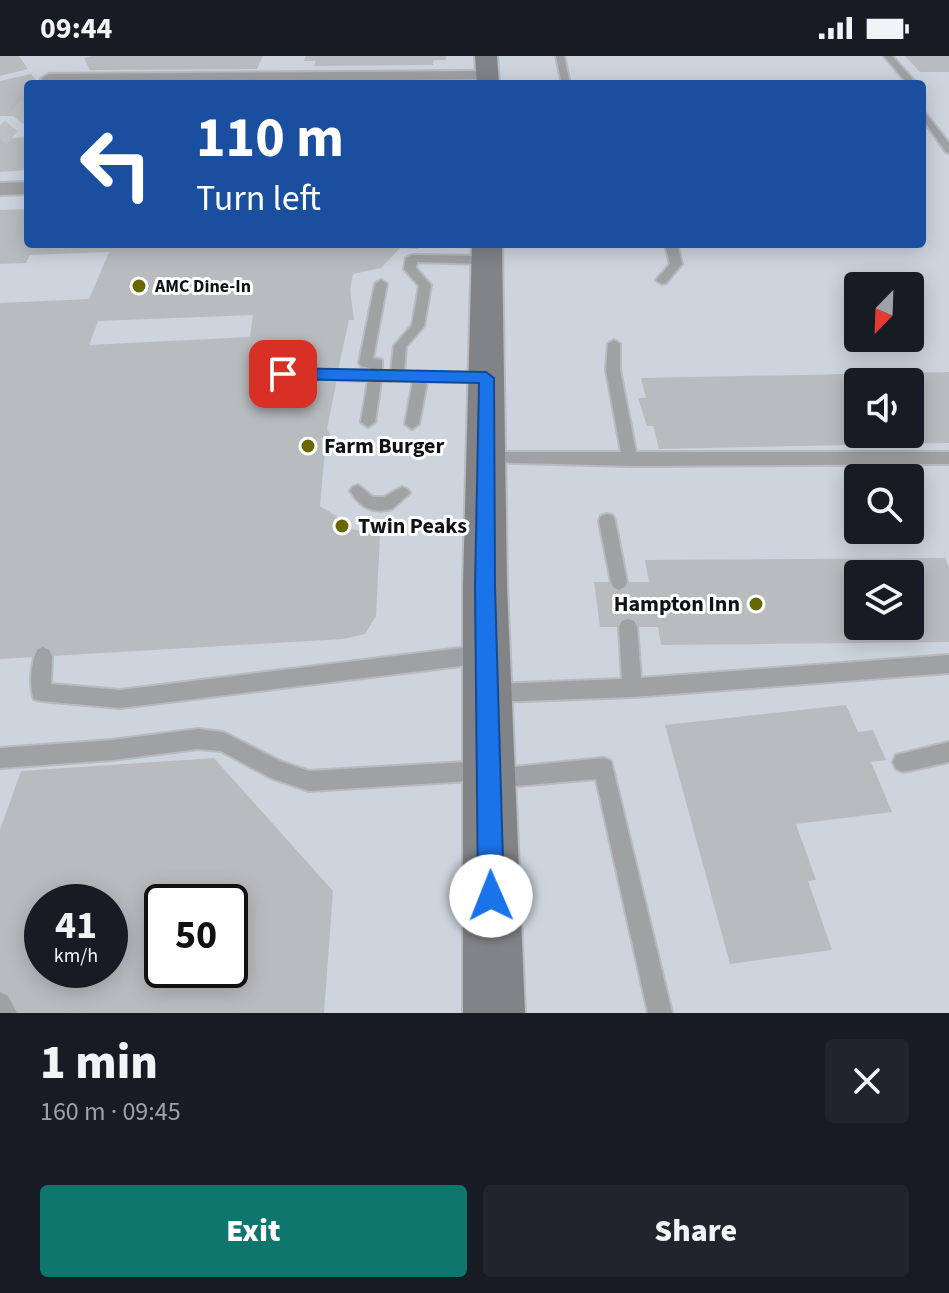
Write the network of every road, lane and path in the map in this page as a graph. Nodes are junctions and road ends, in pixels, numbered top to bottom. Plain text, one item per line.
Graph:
1 (560, 56) edge
2 (888, 56) edge
3 (55, 62) dead end
4 (487, 72) edge
5 (47, 80) edge
6 (70, 80) edge
7 (565, 80) edge
8 (909, 80) edge
9 (926, 118) edge
10 (949, 150) edge
11 (24, 188) edge
12 (0, 189) edge
13 (672, 248) edge
14 (487, 252) edge
15 (662, 280) dead end
16 (381, 284) dead end
17 (614, 344) dead end
18 (266, 374) dead end
19 (376, 375) junction
20 (397, 376) junction
21 (486, 378) junction
22 (420, 384) junction
23 (368, 422) dead end
24 (412, 424) dead end
25 (485, 458) junction
26 (949, 458) edge
27 (630, 460) junction
28 (358, 491) dead end
29 (402, 493) dead end
30 (607, 521) dead end
31 (619, 582) dead end
32 (628, 627) dead end
33 (43, 656) dead end
34 (949, 664) edge
35 (487, 674) junction
36 (632, 688) junction
37 (949, 752) edge
38 (0, 758) edge
39 (903, 762) dead end
40 (489, 774) junction
41 (0, 1004) edge
42 (5, 1013) edge
43 (494, 1013) edge
44 (660, 1013) edge

1 - 7 lane
2 - 8 lane
3 - 5 street
4 - 6 street
9 - 10 lane
11 - 12 street
13 - 15 lane
14 - 20 lane
14 - 21 main road
16 - 19 lane
17 - 27 lane
18 - 19 lane
19 - 20 lane
19 - 23 lane
20 - 22 lane
21 - 22 lane
21 - 25 main road
22 - 24 lane
25 - 27 lane
25 - 35 main road
26 - 27 lane
28 - 29 lane
30 - 31 lane
32 - 36 lane
33 - 35 lane
34 - 36 lane
35 - 36 lane
35 - 40 main road
37 - 39 lane
38 - 40 lane
40 - 43 main road
40 - 44 lane
41 - 42 lane

